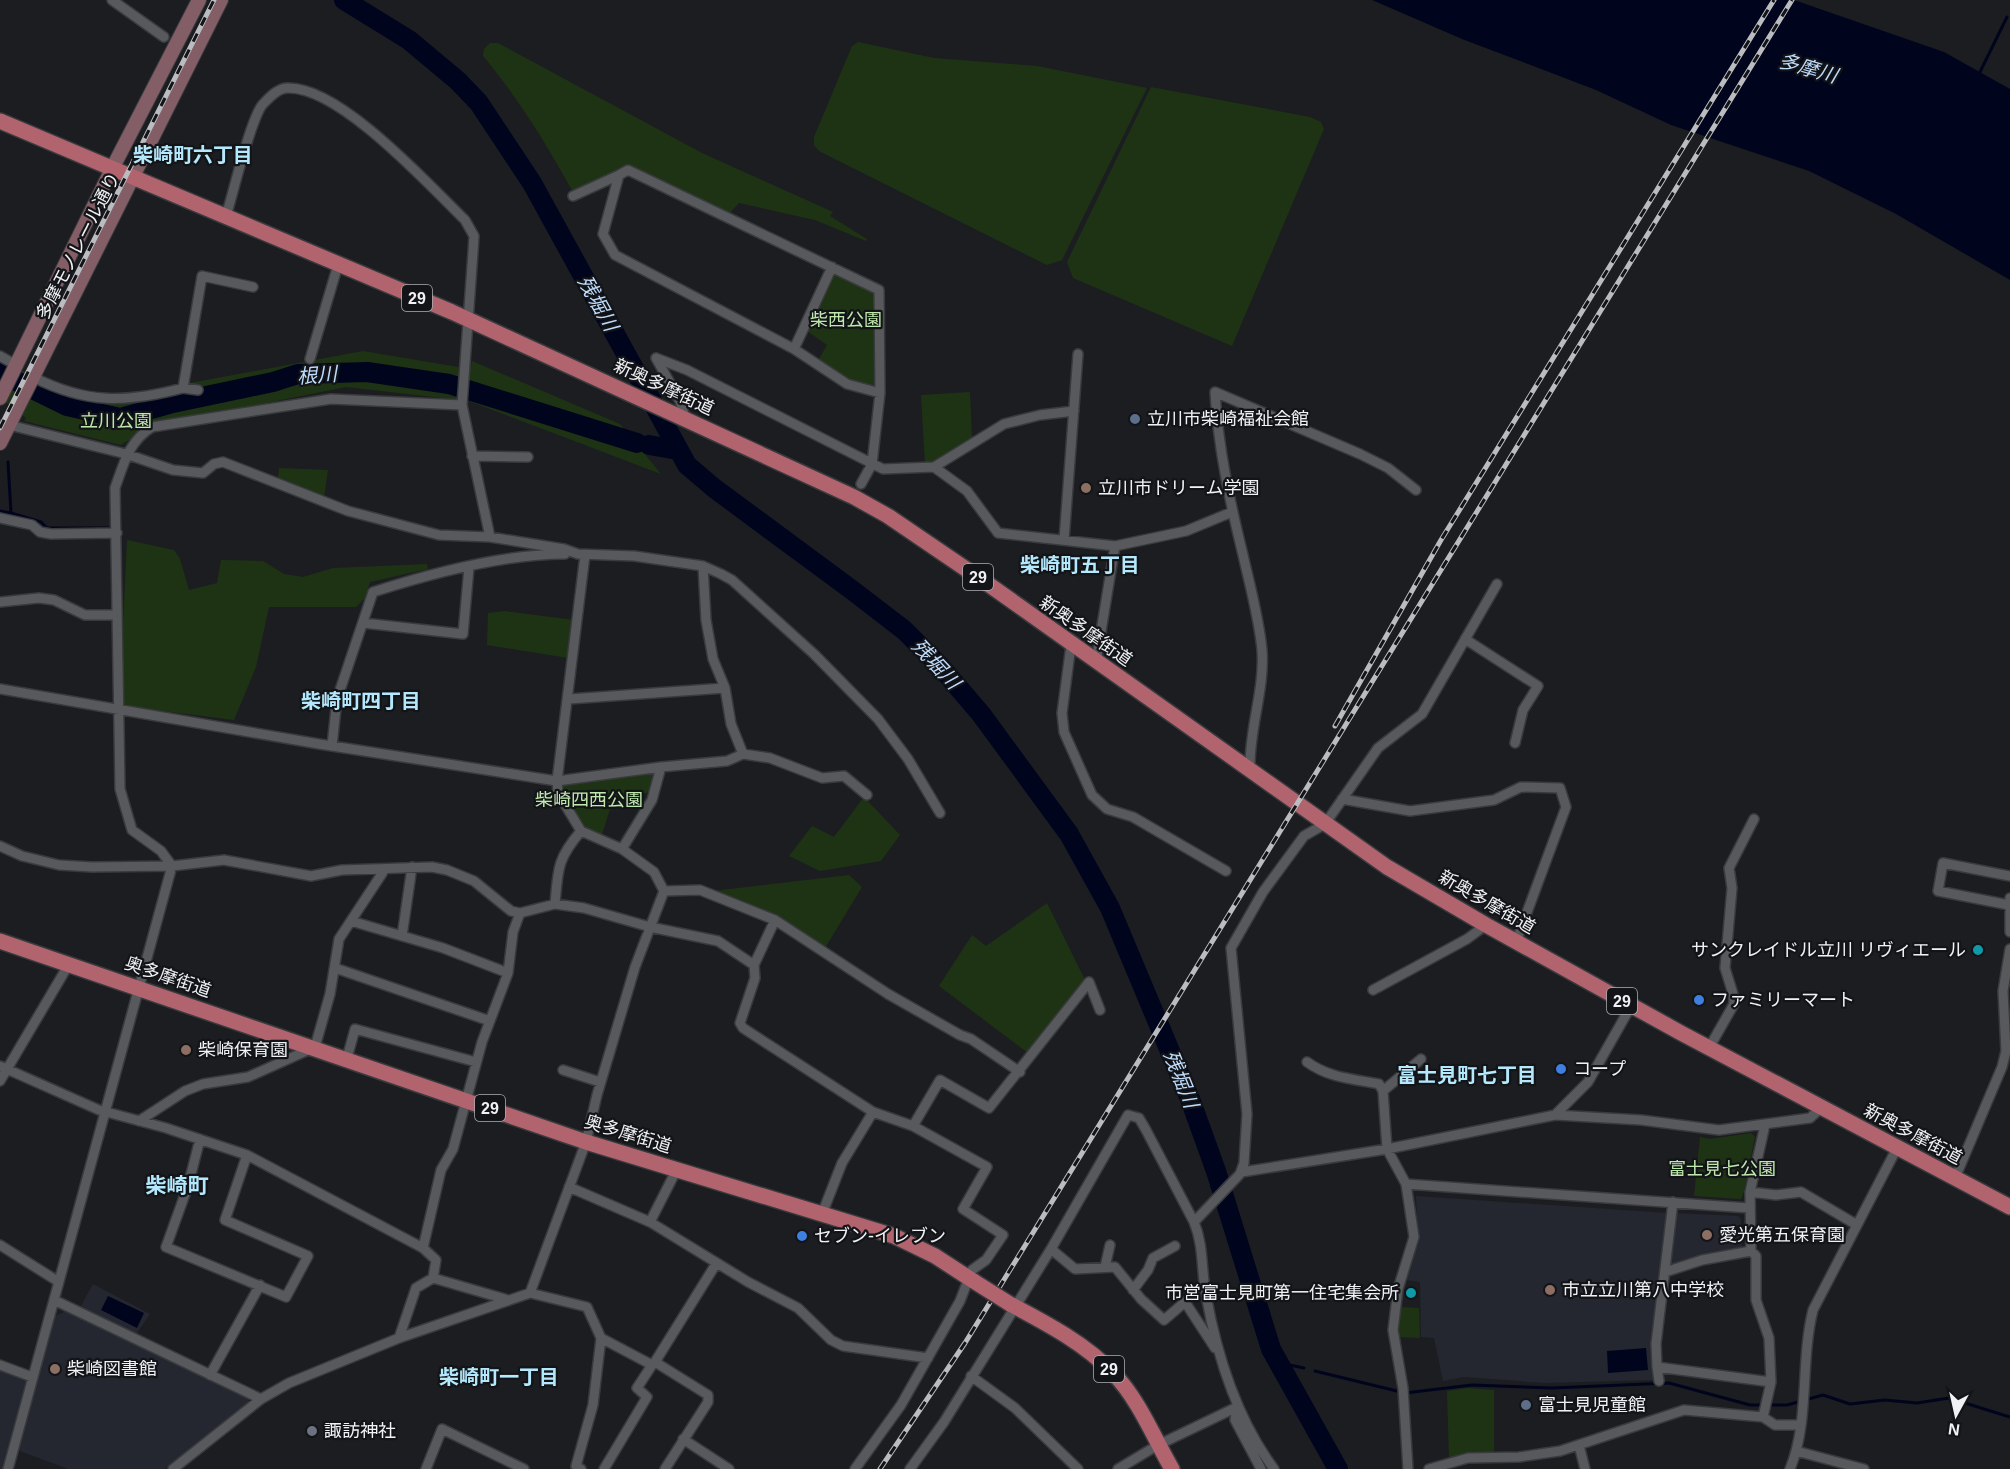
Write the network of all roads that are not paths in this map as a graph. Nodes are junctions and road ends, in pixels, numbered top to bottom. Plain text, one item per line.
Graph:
1 (112, 0) edge
2 (199, 0) edge
3 (221, 0) edge
4 (164, 37) dead end
5 (0, 121) edge
6 (112, 169) junction
7 (619, 175) junction
8 (132, 177) junction
9 (573, 196) dead end
10 (226, 216) junction
11 (339, 265) junction
12 (832, 267) junction
13 (253, 287) dead end
14 (467, 319) junction
15 (794, 349) junction
16 (1078, 354) dead end
17 (0, 356) edge
18 (310, 359) dead end
19 (16, 367) junction
20 (32, 377) junction
21 (183, 388) junction
22 (198, 390) dead end
23 (880, 393) junction
24 (0, 398) edge
25 (462, 405) junction
26 (1074, 411) junction
27 (686, 420) junction
28 (4, 425) edge
29 (0, 443) edge
30 (126, 454) junction
31 (471, 456) junction
32 (528, 457) dead end
33 (872, 464) junction
34 (934, 467) junction
35 (861, 484) dead end
36 (1416, 489) dead end
37 (1232, 512) junction
38 (0, 518) edge
39 (117, 533) junction
40 (490, 537) junction
41 (1064, 540) junction
42 (1115, 546) junction
43 (582, 555) junction
44 (703, 566) junction
45 (469, 568) junction
46 (1497, 584) dead end
47 (0, 602) edge
48 (117, 615) junction
49 (363, 622) junction
50 (1466, 639) junction
51 (1071, 645) junction
52 (1096, 662) junction
53 (725, 688) junction
54 (0, 689) edge
55 (569, 699) junction
56 (117, 710) junction
57 (1515, 743) dead end
58 (332, 746) junction
59 (743, 754) junction
60 (661, 767) junction
61 (1250, 768) junction
62 (557, 781) junction
63 (867, 795) dead end
64 (1342, 799) junction
65 (940, 813) dead end
66 (1754, 819) dead end
67 (1325, 824) junction
68 (581, 831) junction
69 (0, 846) edge
70 (622, 849) junction
71 (172, 866) junction
72 (412, 867) junction
73 (385, 869) junction
74 (1227, 870) dead end
75 (2010, 876) edge
76 (664, 891) junction
77 (2010, 898) edge
78 (555, 904) junction
79 (2010, 905) edge
80 (520, 913) junction
81 (775, 920) junction
82 (351, 921) junction
83 (1486, 925) junction
84 (650, 927) junction
85 (2010, 932) edge
86 (402, 936) junction
87 (0, 941) edge
88 (1516, 942) junction
89 (2010, 949) edge
90 (69, 964) junction
91 (754, 965) junction
92 (335, 969) junction
93 (508, 973) junction
94 (140, 988) junction
95 (1373, 990) dead end
96 (1631, 1006) junction
97 (2007, 1008) edge
98 (1100, 1010) dead end
99 (490, 1021) junction
100 (315, 1047) junction
101 (1710, 1048) junction
102 (347, 1058) junction
103 (1421, 1059) dead end
104 (476, 1062) junction
105 (1307, 1062) dead end
106 (3, 1068) edge
107 (562, 1070) dead end
108 (1020, 1072) junction
109 (0, 1081) edge
110 (600, 1082) junction
111 (1383, 1091) junction
112 (467, 1100) junction
113 (1822, 1107) junction
114 (106, 1112) junction
115 (873, 1112) junction
116 (1555, 1115) junction
117 (139, 1121) junction
118 (1765, 1125) junction
119 (913, 1126) junction
120 (200, 1139) junction
121 (586, 1142) junction
122 (1897, 1148) junction
123 (1387, 1149) junction
124 (247, 1155) junction
125 (677, 1169) junction
126 (1241, 1173) junction
127 (1954, 1178) junction
128 (1406, 1184) junction
129 (569, 1187) junction
130 (1749, 1192) junction
131 (1673, 1202) junction
132 (2010, 1207) edge
133 (1749, 1208) junction
134 (822, 1214) junction
135 (650, 1222) junction
136 (1194, 1222) junction
137 (1857, 1225) junction
138 (0, 1245) edge
139 (1110, 1245) dead end
140 (1175, 1246) dead end
141 (423, 1248) junction
142 (1050, 1249) junction
143 (1751, 1251) junction
144 (716, 1264) junction
145 (1105, 1267) junction
146 (1665, 1272) junction
147 (433, 1278) junction
148 (972, 1280) junction
149 (59, 1282) junction
150 (260, 1285) junction
151 (1133, 1290) junction
152 (530, 1293) junction
153 (505, 1299) junction
154 (54, 1300) junction
155 (1012, 1305) junction
156 (399, 1338) junction
157 (601, 1338) junction
158 (928, 1358) junction
159 (653, 1364) junction
160 (0, 1365) edge
161 (1657, 1367) junction
162 (210, 1375) junction
163 (971, 1376) junction
164 (32, 1377) junction
165 (1659, 1381) dead end
166 (1228, 1382) junction
167 (1771, 1382) junction
168 (261, 1399) junction
169 (1237, 1407) junction
170 (1765, 1409) junction
171 (1800, 1425) junction
172 (683, 1439) junction
173 (1158, 1445) junction
174 (1579, 1445) junction
175 (1796, 1451) junction
176 (577, 1468) edge
177 (8, 1469) edge
178 (173, 1469) edge
179 (426, 1469) edge
180 (524, 1469) edge
181 (604, 1469) edge
182 (665, 1469) edge
183 (729, 1469) edge
184 (855, 1469) edge
185 (910, 1469) edge
186 (1078, 1469) edge
187 (1118, 1469) edge
188 (1172, 1469) edge
189 (1261, 1469) edge
190 (1274, 1469) edge
191 (1408, 1469) edge
192 (1429, 1469) edge
193 (1585, 1469) edge
194 (1790, 1469) edge
195 (1864, 1469) edge

1 - 4 street
2 - 6 main road, 多摩モノレール通り
3 - 8 main road, 多摩モノレール通り
5 - 6 main road, 新奥多摩街道 / 29
6 - 8 main road, 新奥多摩街道 / 29
6 - 19 main road, 多摩モノレール通り
7 - 9 street
7 - 12 street
7 - 15 street
8 - 10 main road, 新奥多摩街道 / 29
8 - 20 main road, 多摩モノレール通り
10 - 11 main road, 新奥多摩街道 / 29
10 - 14 street
11 - 14 main road, 新奥多摩街道 / 29
11 - 18 street
12 - 15 street
12 - 23 street
13 - 21 street
14 - 25 street
14 - 27 main road, 新奥多摩街道 / 29
15 - 23 street
16 - 26 street
17 - 19 street
19 - 24 main road, 多摩モノレール通り
20 - 21 street
20 - 28 main road, 多摩モノレール通り
21 - 22 street
23 - 33 street
25 - 30 street
25 - 31 street
26 - 34 street
26 - 41 street
27 - 33 street
27 - 51 main road, 新奥多摩街道 / 29
28 - 29 main road, 多摩モノレール通り
28 - 30 street
30 - 39 street
30 - 40 street
31 - 32 street
31 - 40 street
33 - 34 street
33 - 35 street
34 - 41 street
36 - 37 street
37 - 42 street
37 - 61 street
38 - 39 street
39 - 48 street
40 - 43 street
41 - 42 street
42 - 52 street
43 - 44 street
43 - 45 street
43 - 55 street
44 - 53 street
44 - 65 street
45 - 49 street
45 - 49 street
46 - 50 street
47 - 48 street
48 - 56 street
49 - 58 street
50 - 57 street
50 - 64 street
51 - 52 main road, 新奥多摩街道 / 29
51 - 74 street
52 - 61 main road, 新奥多摩街道 / 29
53 - 55 street
53 - 59 street
54 - 56 street
55 - 62 street
56 - 58 street
56 - 71 street
58 - 62 street
59 - 60 street
59 - 63 street
60 - 62 street
60 - 70 street
61 - 67 main road, 新奥多摩街道 / 29
62 - 68 street
64 - 67 street
64 - 88 street
66 - 101 street
67 - 83 main road, 新奥多摩街道 / 29
67 - 126 street
68 - 70 street
68 - 78 street
69 - 71 street
70 - 76 street
71 - 73 street
71 - 94 street
72 - 73 street
72 - 80 street
72 - 86 street
73 - 82 street
75 - 79 street
76 - 81 street
76 - 84 street
77 - 79 street
78 - 80 street
78 - 84 street
79 - 85 street
80 - 93 street
81 - 91 street
81 - 108 street
82 - 86 street
82 - 92 street
83 - 88 main road, 新奥多摩街道 / 29
83 - 95 street
84 - 91 street
84 - 110 street
86 - 93 street
87 - 90 main road, 奥多摩街道 / 29
88 - 96 main road, 新奥多摩街道 / 29
89 - 97 street
90 - 94 main road, 奥多摩街道 / 29
90 - 106 street
91 - 115 street
92 - 99 street
92 - 100 street
93 - 99 street
94 - 100 main road, 奥多摩街道 / 29
94 - 114 street
96 - 101 main road, 新奥多摩街道 / 29
96 - 116 street
97 - 127 street
98 - 108 street
99 - 104 street
100 - 102 main road, 奥多摩街道 / 29
100 - 117 street
101 - 113 main road, 新奥多摩街道 / 29
102 - 104 street
102 - 112 main road, 奥多摩街道 / 29
103 - 111 street
104 - 112 street
105 - 111 street
106 - 109 street
106 - 114 street
107 - 110 street
108 - 119 street
110 - 121 street
111 - 123 street
112 - 121 main road, 奥多摩街道 / 29
112 - 141 street
113 - 118 street
113 - 122 main road, 新奥多摩街道 / 29
114 - 117 street
114 - 149 street
115 - 119 street
115 - 134 street
116 - 118 street
116 - 123 street
117 - 120 street
118 - 130 street
119 - 148 street
120 - 124 street
120 - 150 street
121 - 125 main road, 奥多摩街道 / 29
121 - 129 street
122 - 127 main road, 新奥多摩街道 / 29
122 - 137 street
123 - 126 street
123 - 128 street
124 - 141 street
124 - 150 street
125 - 134 main road, 奥多摩街道 / 29
125 - 135 street
126 - 136 street
127 - 132 main road, 新奥多摩街道 / 29
128 - 131 street
128 - 191 street
129 - 135 street
129 - 152 street
130 - 133 street
130 - 137 street
131 - 133 street
131 - 146 street
133 - 143 street
134 - 148 main road, 奥多摩街道 / 29
135 - 144 street
136 - 142 street
136 - 166 street
137 - 171 street
138 - 149 street
139 - 145 street
140 - 151 street
141 - 147 street
142 - 145 street
142 - 155 street
143 - 146 street
143 - 167 street
144 - 158 street
144 - 159 street
145 - 151 street
146 - 161 street
147 - 153 street
147 - 156 street
148 - 155 main road, 奥多摩街道 / 29, bridge
148 - 158 street
149 - 154 street
150 - 162 street
151 - 166 street
152 - 153 street
152 - 157 street
153 - 156 street
154 - 162 street
154 - 164 street
155 - 163 street
155 - 173 main road, 奥多摩街道 / 29
156 - 168 street
157 - 159 street
157 - 176 street
158 - 184 street
159 - 172 street
159 - 181 street
160 - 164 street
161 - 165 street
161 - 167 street
162 - 168 street
163 - 185 street
163 - 186 street
164 - 177 street
166 - 169 street
167 - 170 street
168 - 178 street
169 - 173 street
169 - 189 street
169 - 190 street
170 - 171 street
170 - 174 street
171 - 175 street
172 - 182 street
172 - 183 street
173 - 187 street
173 - 188 main road, 奥多摩街道 / 29
174 - 192 street
174 - 193 street
175 - 194 street
175 - 195 street
179 - 180 street

